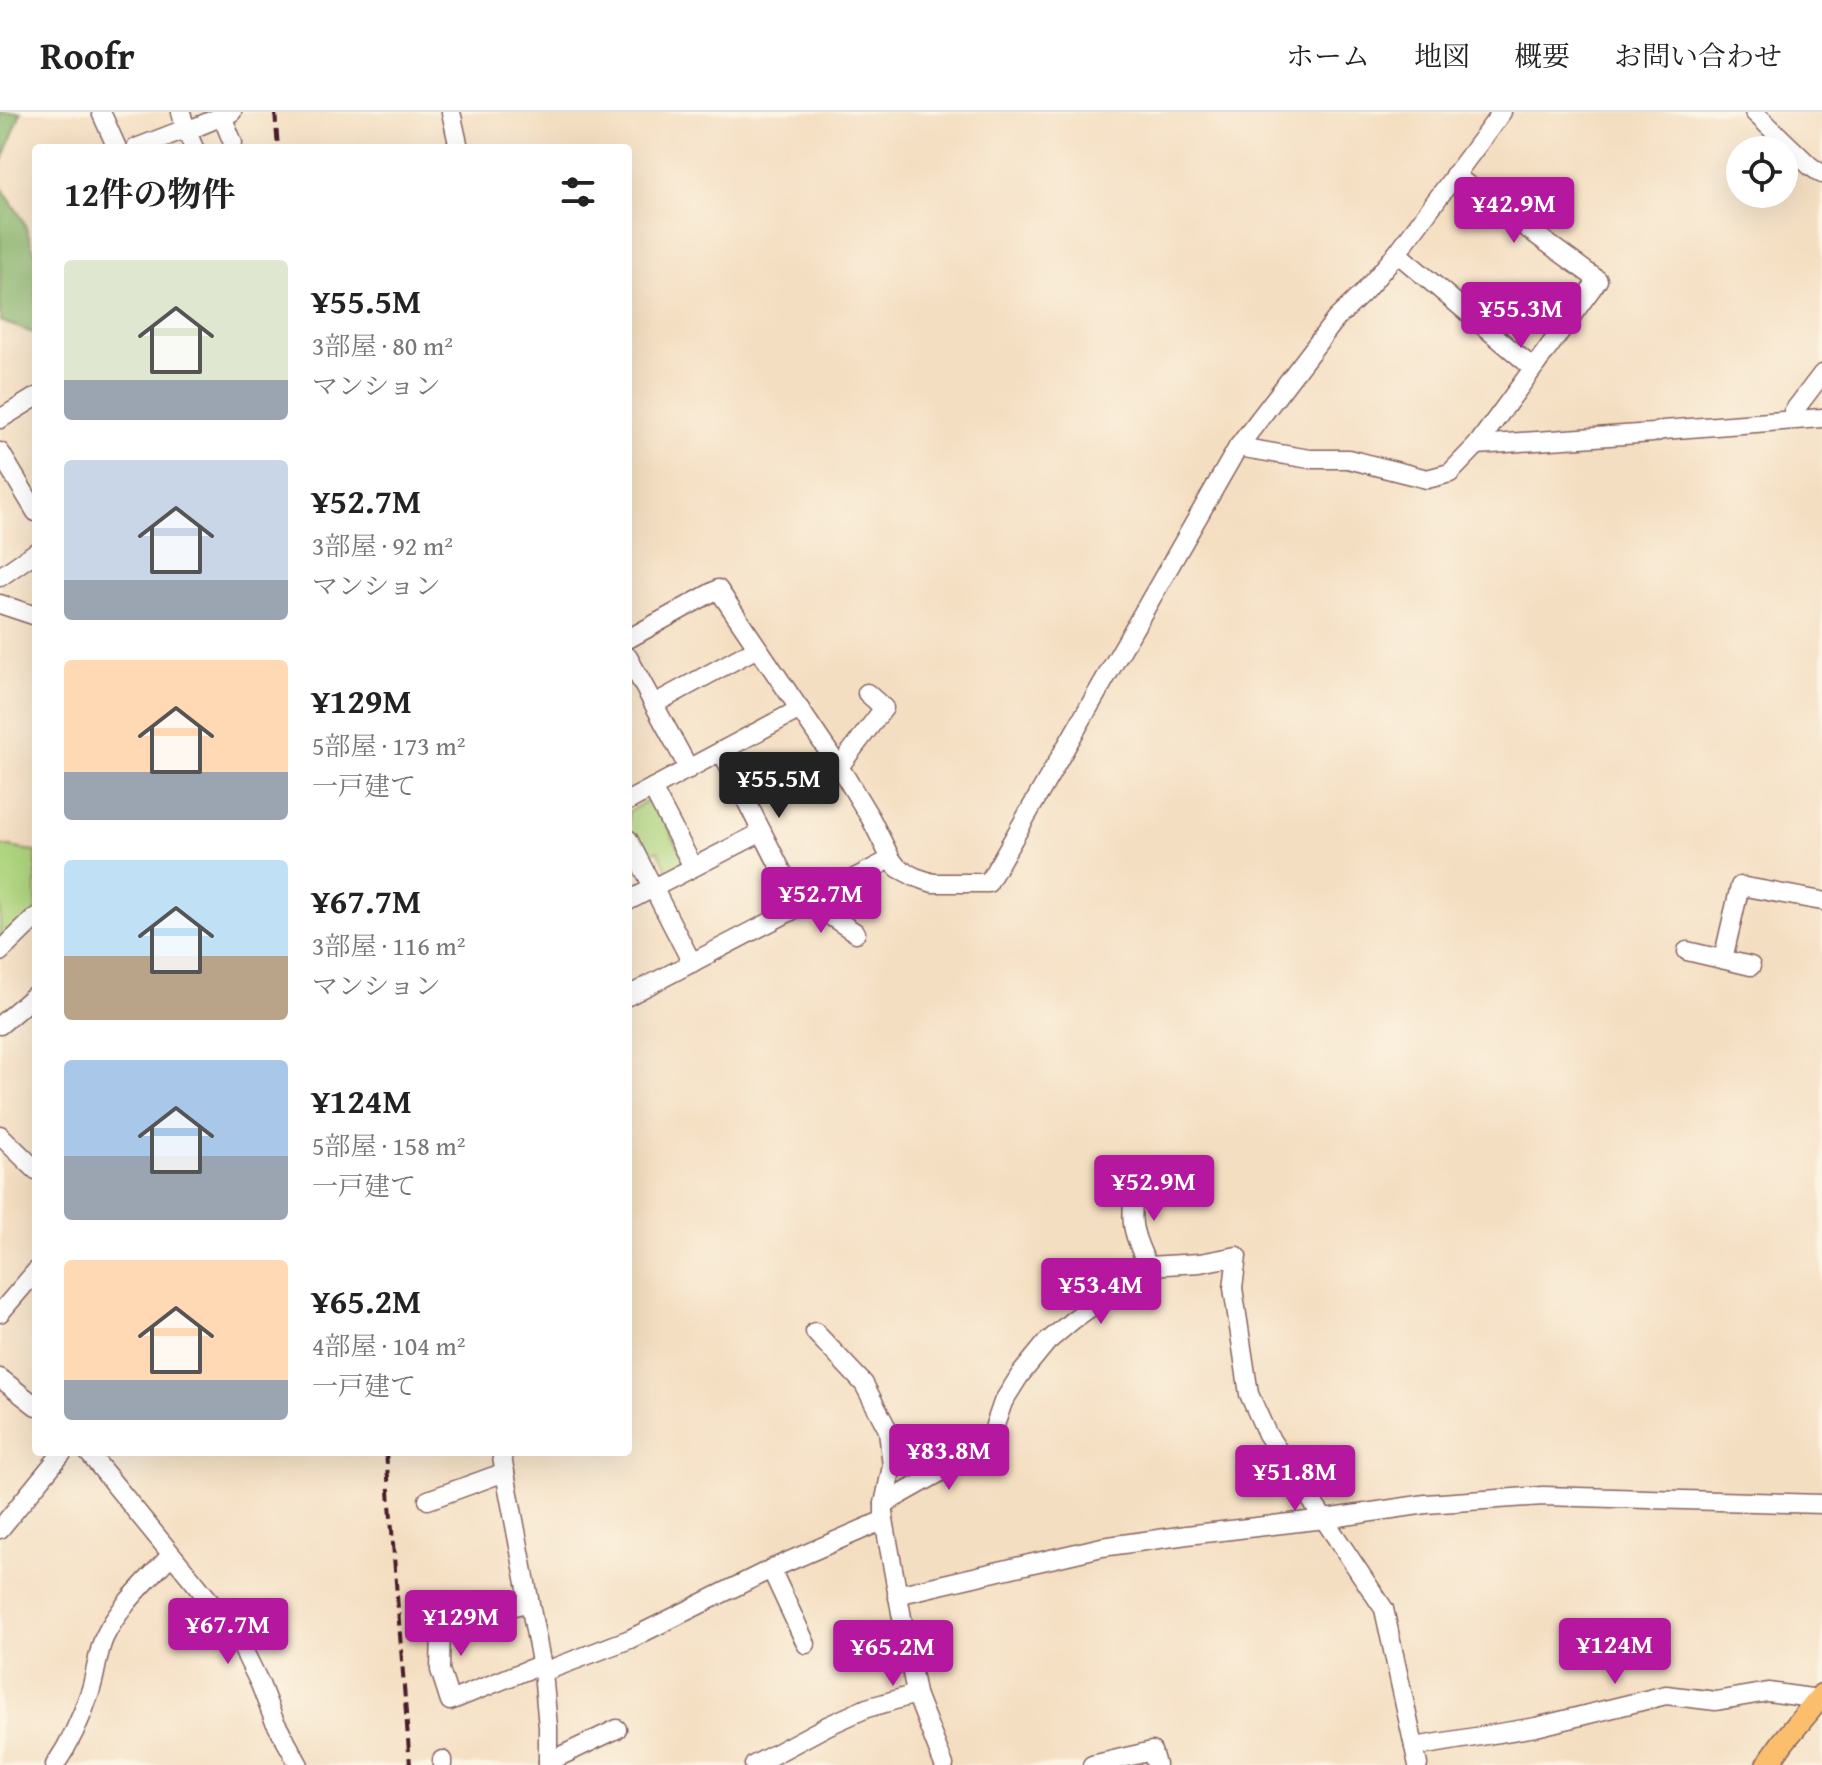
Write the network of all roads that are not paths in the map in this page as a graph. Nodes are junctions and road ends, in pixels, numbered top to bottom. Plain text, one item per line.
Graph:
1 (101, 112) edge
2 (451, 112) edge
3 (1502, 112) edge
4 (1754, 112) edge
5 (227, 114) edge
6 (183, 120) edge
7 (233, 143) dead end
8 (115, 144) edge
9 (146, 144) edge
10 (192, 144) edge
11 (458, 144) edge
12 (1822, 174) edge
13 (1454, 175) junction
14 (1397, 253) junction
15 (1533, 368) junction
16 (1822, 374) edge
17 (32, 399) edge
18 (2, 416) edge
19 (1822, 418) edge
20 (1794, 419) junction
21 (1477, 445) junction
22 (1238, 447) junction
23 (0, 452) edge
24 (32, 505) edge
25 (32, 555) edge
26 (0, 577) edge
27 (0, 604) edge
28 (32, 615) edge
29 (632, 637) edge
30 (757, 648) junction
31 (632, 664) edge
32 (867, 693) dead end
33 (654, 704) junction
34 (800, 709) junction
35 (721, 751) junction
36 (839, 767) junction
37 (689, 769) junction
38 (652, 788) junction
39 (632, 799) edge
40 (762, 832) junction
41 (632, 847) edge
42 (891, 859) junction
43 (693, 867) junction
44 (653, 888) junction
45 (632, 899) edge
46 (1822, 901) edge
47 (804, 904) junction
48 (32, 921) edge
49 (856, 933) dead end
50 (1687, 951) dead end
51 (0, 952) edge
52 (1723, 959) junction
53 (692, 963) junction
54 (1751, 966) dead end
55 (632, 994) edge
56 (32, 997) edge
57 (0, 1025) edge
58 (0, 1135) edge
59 (32, 1166) edge
60 (1137, 1183) dead end
61 (1148, 1266) junction
62 (32, 1276) edge
63 (0, 1313) edge
64 (815, 1332) dead end
65 (0, 1378) edge
66 (32, 1403) edge
67 (60, 1456) edge
68 (91, 1456) edge
69 (502, 1456) edge
70 (505, 1472) junction
71 (428, 1500) dead end
72 (1822, 1504) edge
73 (884, 1512) junction
74 (1325, 1519) junction
75 (0, 1529) edge
76 (171, 1555) junction
77 (771, 1569) junction
78 (897, 1595) junction
79 (529, 1602) junction
80 (806, 1644) dead end
81 (543, 1668) junction
82 (916, 1694) junction
83 (1820, 1697) edge
84 (617, 1729) dead end
85 (1416, 1756) edge
86 (548, 1764) edge
87 (55, 1765) edge
88 (299, 1765) edge
89 (754, 1765) edge
90 (944, 1765) edge
91 (1092, 1765) edge
92 (1156, 1765) edge
93 (1767, 1765) edge

1 - 8 street
2 - 11 street
3 - 13 street
4 - 12 street
5 - 6 street
5 - 7 street
6 - 9 street
6 - 10 street
13 - 14 street
13 - 15 street
14 - 15 street
14 - 22 street
15 - 21 street
16 - 20 street
17 - 18 street
19 - 20 street
20 - 21 street
21 - 22 street
22 - 42 street
23 - 24 street
25 - 26 street
27 - 28 street
29 - 30 street
30 - 33 street
30 - 34 street
31 - 33 street
32 - 36 street
33 - 37 street
34 - 35 street
34 - 36 street
35 - 37 street
35 - 40 street
36 - 42 street
37 - 38 street
38 - 39 street
38 - 43 street
40 - 43 street
40 - 47 street
41 - 44 street
42 - 47 street
43 - 44 street
44 - 45 street
44 - 53 street
46 - 52 street
47 - 49 street
47 - 53 street
48 - 51 street
50 - 52 street
52 - 54 street
53 - 55 street
56 - 57 street
58 - 59 street
60 - 61 street
61 - 73 street
61 - 74 street
62 - 63 street
64 - 73 street
65 - 66 street
67 - 75 street
68 - 76 street
69 - 70 street
70 - 71 street
70 - 79 street
72 - 74 street
73 - 77 street
73 - 78 street
74 - 78 street
74 - 85 street
76 - 87 street
76 - 88 street
77 - 80 street
77 - 81 street
78 - 82 street
79 - 81 street
79 - 81 street
81 - 86 street
82 - 89 street
82 - 90 street
83 - 85 street
83 - 93 main road
84 - 86 street
91 - 92 street

